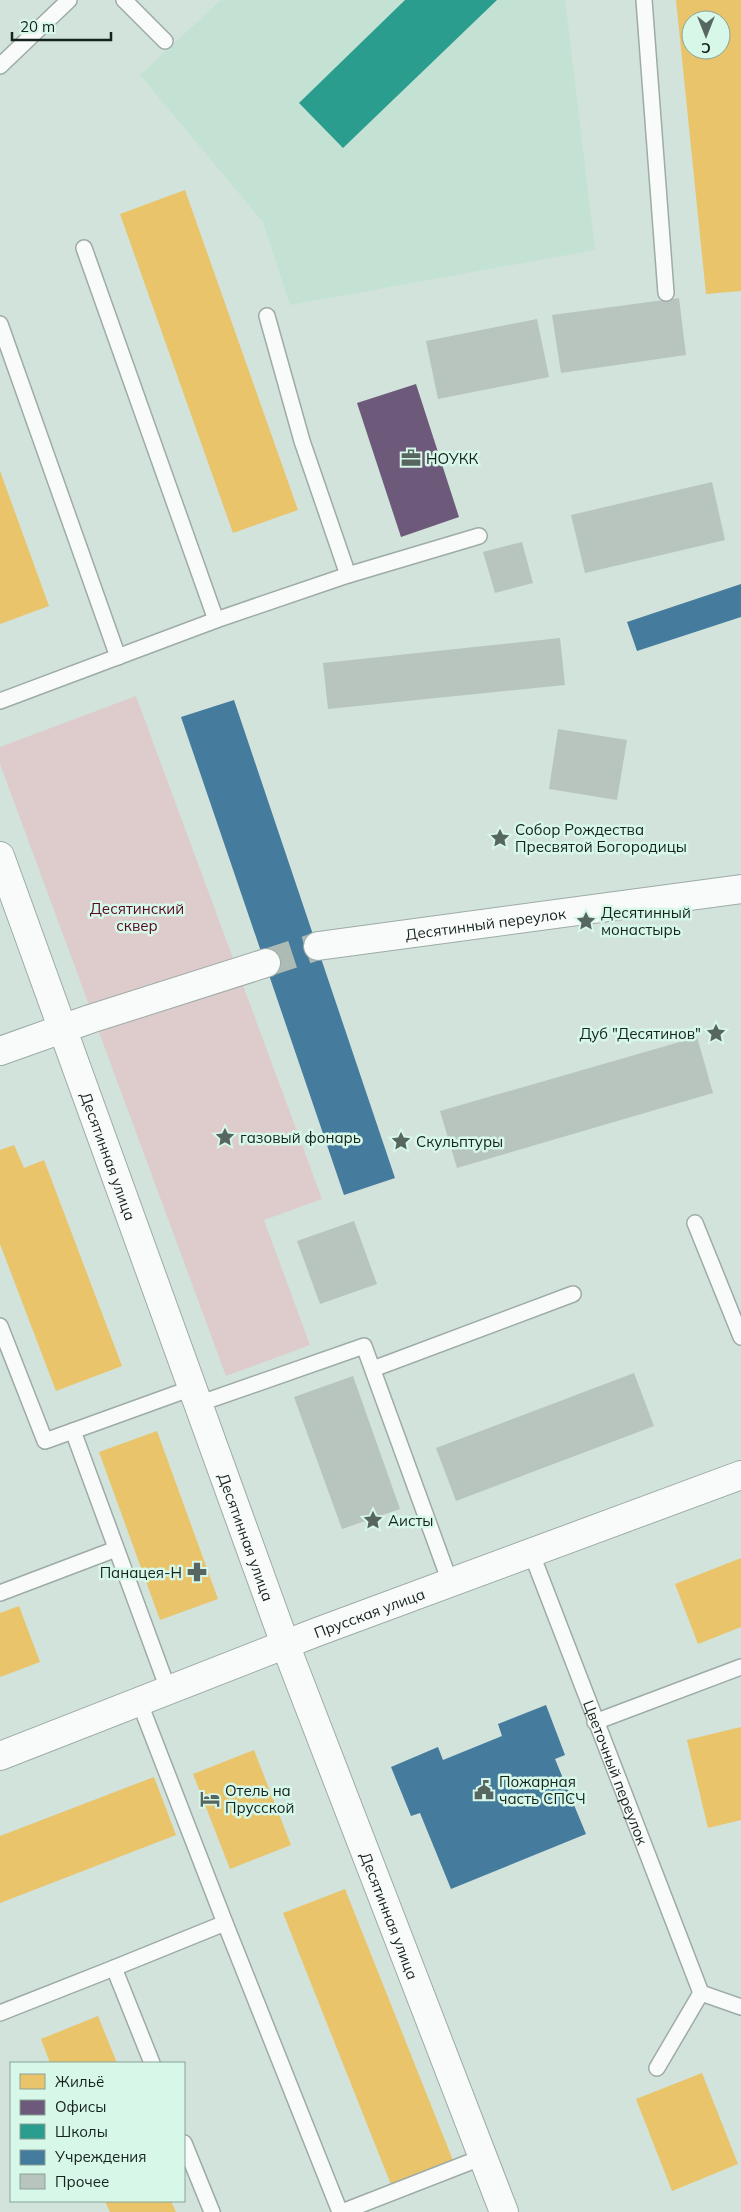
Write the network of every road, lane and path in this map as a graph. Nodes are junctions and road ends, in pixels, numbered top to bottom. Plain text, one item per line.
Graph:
1 (69, 0) edge
2 (124, 0) edge
3 (644, 0) edge
4 (165, 41) dead end
5 (0, 66) edge
6 (84, 248) dead end
7 (666, 292) dead end
8 (267, 316) dead end
9 (0, 324) edge
10 (478, 536) dead end
11 (348, 576) junction
12 (216, 620) junction
13 (118, 657) junction
14 (0, 701) edge
15 (0, 856) edge
16 (741, 889) edge
17 (318, 946) tunnel mouth
18 (266, 963) tunnel mouth
19 (62, 1028) junction
20 (0, 1051) edge
21 (695, 1223) dead end
22 (573, 1294) dead end
23 (0, 1326) edge
24 (741, 1337) edge
25 (373, 1370) junction
26 (195, 1396) junction
27 (73, 1431) junction
28 (741, 1475) edge
29 (116, 1549) junction
30 (531, 1552) junction
31 (450, 1582) junction
32 (0, 1593) edge
33 (285, 1644) junction
34 (741, 1667) edge
35 (168, 1689) junction
36 (140, 1701) junction
37 (595, 1722) junction
38 (0, 1756) edge
39 (225, 1923) junction
40 (114, 1968) junction
41 (701, 1993) junction
42 (741, 2007) edge
43 (0, 2013) edge
44 (152, 2062) edge
45 (657, 2068) dead end
46 (185, 2144) edge
47 (483, 2157) junction
48 (212, 2212) edge
49 (341, 2212) edge
50 (504, 2212) edge

1 - 5 lane
2 - 4 lane
3 - 7 lane
6 - 12 lane
8 - 11 lane
9 - 13 lane
10 - 11 lane
11 - 12 lane
12 - 13 lane
13 - 14 lane
15 - 19 street, Десятинная улица
16 - 17 street, Десятинный переулок
18 - 19 street
19 - 20 street
19 - 26 street, Десятинная улица
21 - 24 lane
22 - 25 lane
23 - 27 lane
25 - 26 lane
25 - 31 lane
26 - 27 lane
26 - 33 street, Десятинная улица
27 - 29 lane
28 - 30 street, Прусская улица
29 - 32 lane
29 - 35 lane
30 - 31 street, Прусская улица
30 - 37 lane, Цветочный переулок
31 - 33 street, Прусская улица
33 - 35 street, Прусская улица
33 - 47 street, Десятинная улица
34 - 37 lane
35 - 36 street, Прусская улица
36 - 38 street, Прусская улица
36 - 39 lane
37 - 41 lane, Цветочный переулок
39 - 40 lane
39 - 49 lane
40 - 43 lane
40 - 44 lane
41 - 42 lane
41 - 45 lane
46 - 48 lane
47 - 49 lane
47 - 50 street, Десятинная улица

